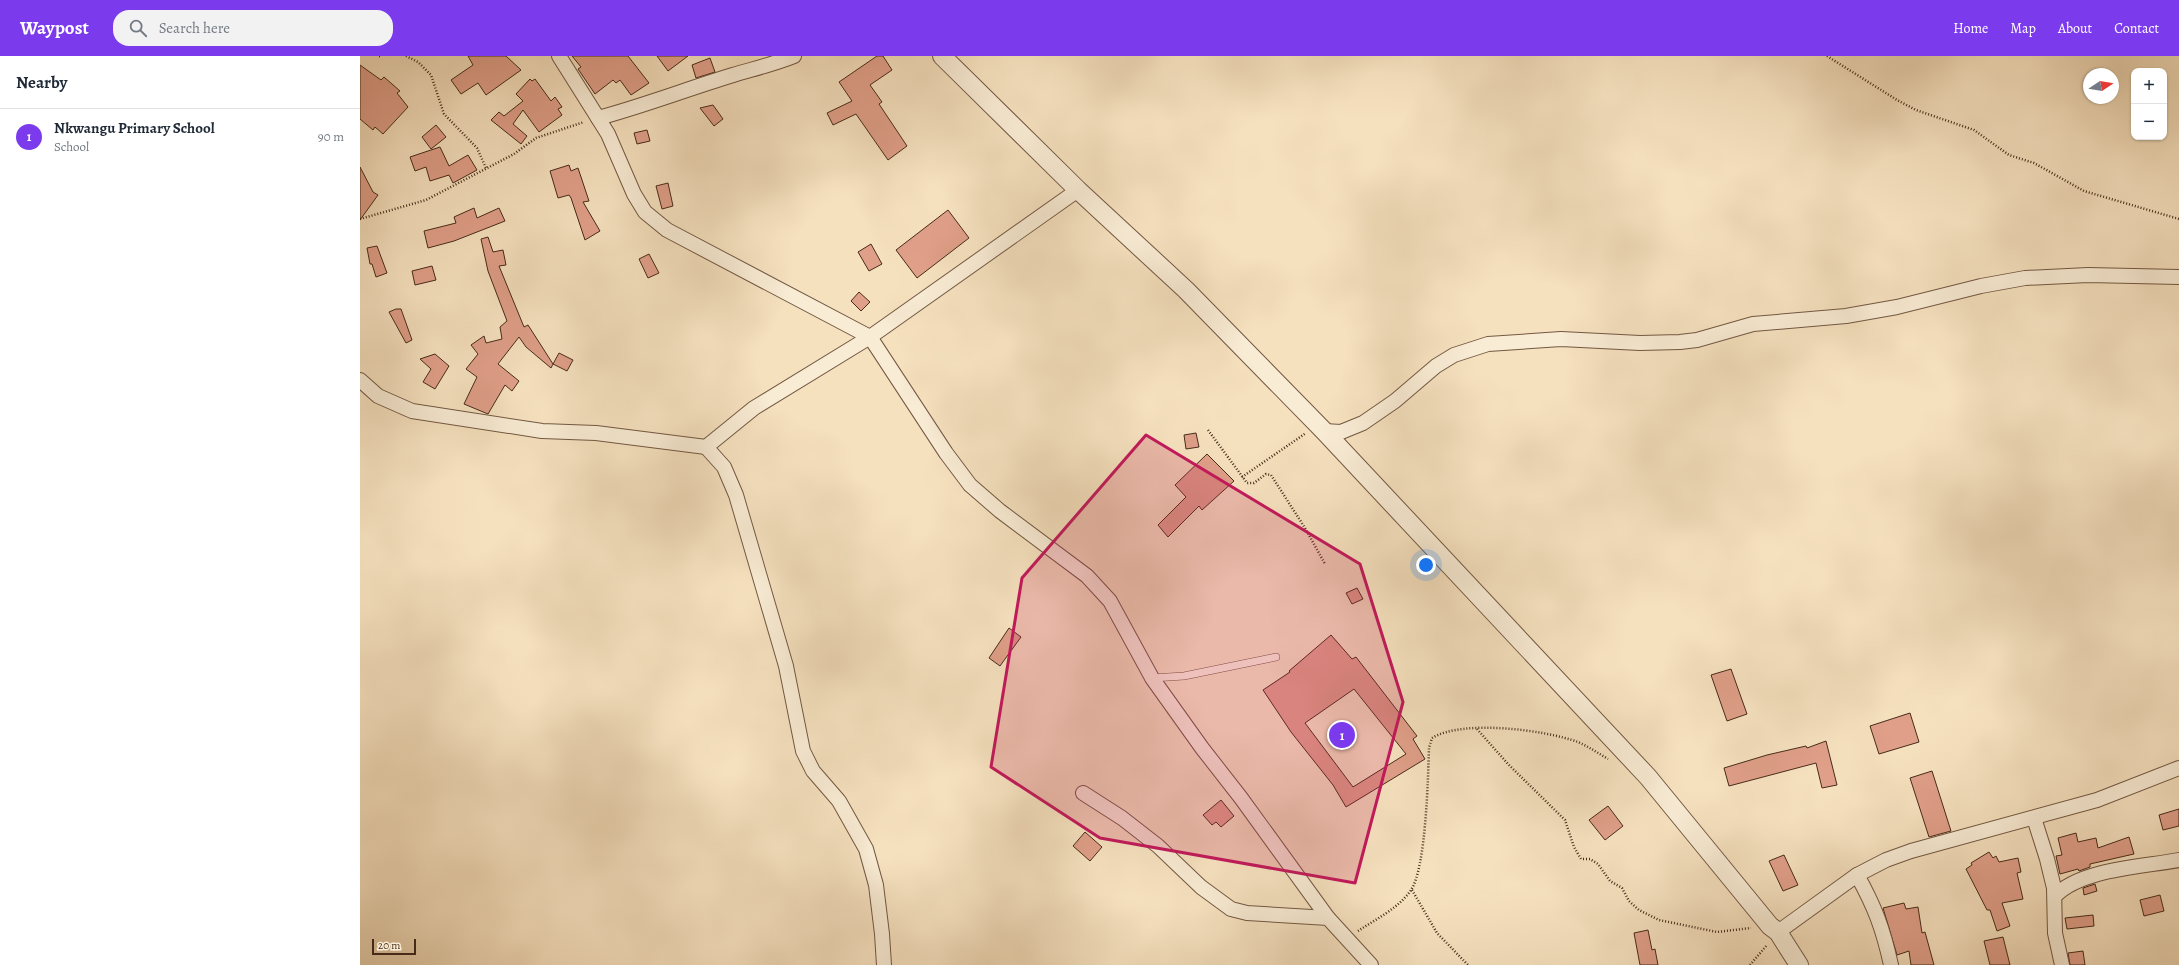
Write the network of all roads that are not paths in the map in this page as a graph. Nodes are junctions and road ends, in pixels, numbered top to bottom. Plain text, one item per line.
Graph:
1 (559, 56) edge
2 (794, 56) edge
3 (942, 56) edge
4 (598, 118) junction
5 (1078, 190) junction
6 (2179, 277) edge
7 (870, 337) junction
8 (360, 380) edge
9 (1321, 428) junction
10 (706, 447) junction
11 (1276, 657) dead end
12 (1152, 678) junction
13 (2178, 770) edge
14 (1083, 793) dead end
15 (2034, 818) junction
16 (2179, 860) edge
17 (1857, 875) junction
18 (2055, 896) junction
19 (1328, 918) junction
20 (1774, 929) junction
21 (884, 965) edge
22 (1371, 965) edge
23 (1800, 965) edge
24 (1891, 965) edge
25 (2062, 965) edge

1 - 4 street
2 - 4 street
3 - 5 street
4 - 7 street
5 - 7 street
5 - 9 street
6 - 9 street
7 - 10 street
7 - 12 street
8 - 10 street
9 - 20 street
10 - 21 street
11 - 12 lane
12 - 19 street
13 - 15 street
14 - 19 street
15 - 17 street
15 - 18 street
16 - 18 street
17 - 20 street
17 - 24 street
18 - 25 street
19 - 22 street
20 - 23 street

